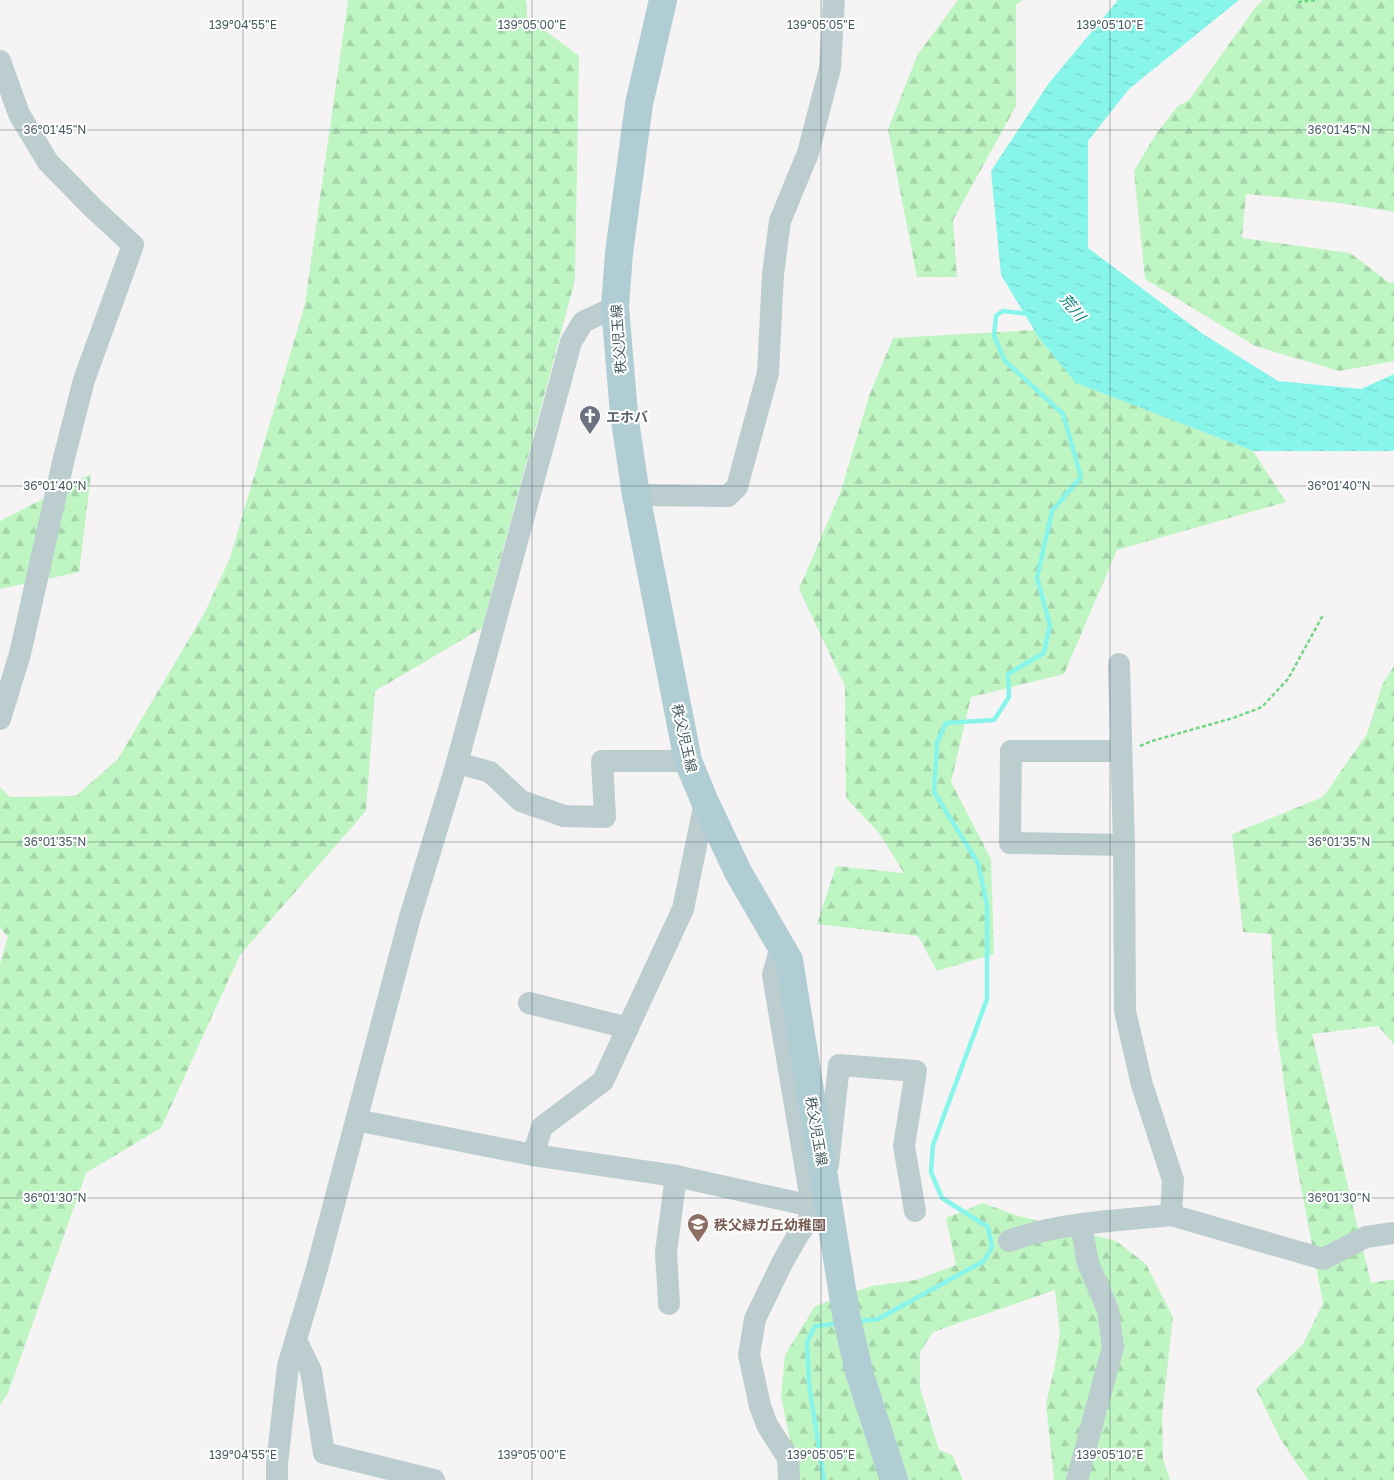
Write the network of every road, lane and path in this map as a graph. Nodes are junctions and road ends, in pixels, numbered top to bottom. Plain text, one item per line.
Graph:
1 (663, 0) edge
2 (834, 0) edge
3 (1318, 0) edge
4 (1298, 2) dead end
5 (0, 61) edge
6 (615, 307) junction
7 (636, 495) junction
8 (1323, 616) dead end
9 (1119, 664) dead end
10 (0, 719) edge
11 (688, 761) junction
12 (1122, 761) junction
13 (457, 763) junction
14 (705, 802) junction
15 (1124, 845) junction
16 (781, 946) junction
17 (529, 1003) dead end
18 (628, 1028) junction
19 (356, 1120) junction
20 (533, 1156) junction
21 (676, 1176) junction
22 (826, 1183) junction
23 (812, 1206) junction
24 (915, 1211) dead end
25 (1171, 1215) junction
26 (1081, 1225) junction
27 (1394, 1233) edge
28 (1010, 1241) dead end
29 (669, 1304) dead end
30 (296, 1340) junction
31 (277, 1480) edge
32 (434, 1480) edge
33 (789, 1480) edge
34 (894, 1480) edge
35 (1077, 1480) edge

1 - 6 main road, 秩父児玉線
2 - 7 street
3 - 4 path
5 - 10 street
6 - 7 main road, 秩父児玉線
6 - 13 street
7 - 11 main road, 秩父児玉線
8 - 12 path
9 - 12 street
11 - 13 street
11 - 14 main road, 秩父児玉線
12 - 15 street
12 - 15 street
13 - 19 street
14 - 16 main road, 秩父児玉線
14 - 18 street
15 - 25 street
16 - 22 main road, 秩父児玉線
16 - 23 street
17 - 18 street
18 - 20 street
19 - 20 street
19 - 30 street
20 - 21 street
21 - 23 street
21 - 29 street
22 - 24 street
22 - 34 main road, 秩父児玉線
23 - 33 street
25 - 26 street
25 - 27 street
26 - 28 street
26 - 35 street
30 - 31 street
30 - 32 street

